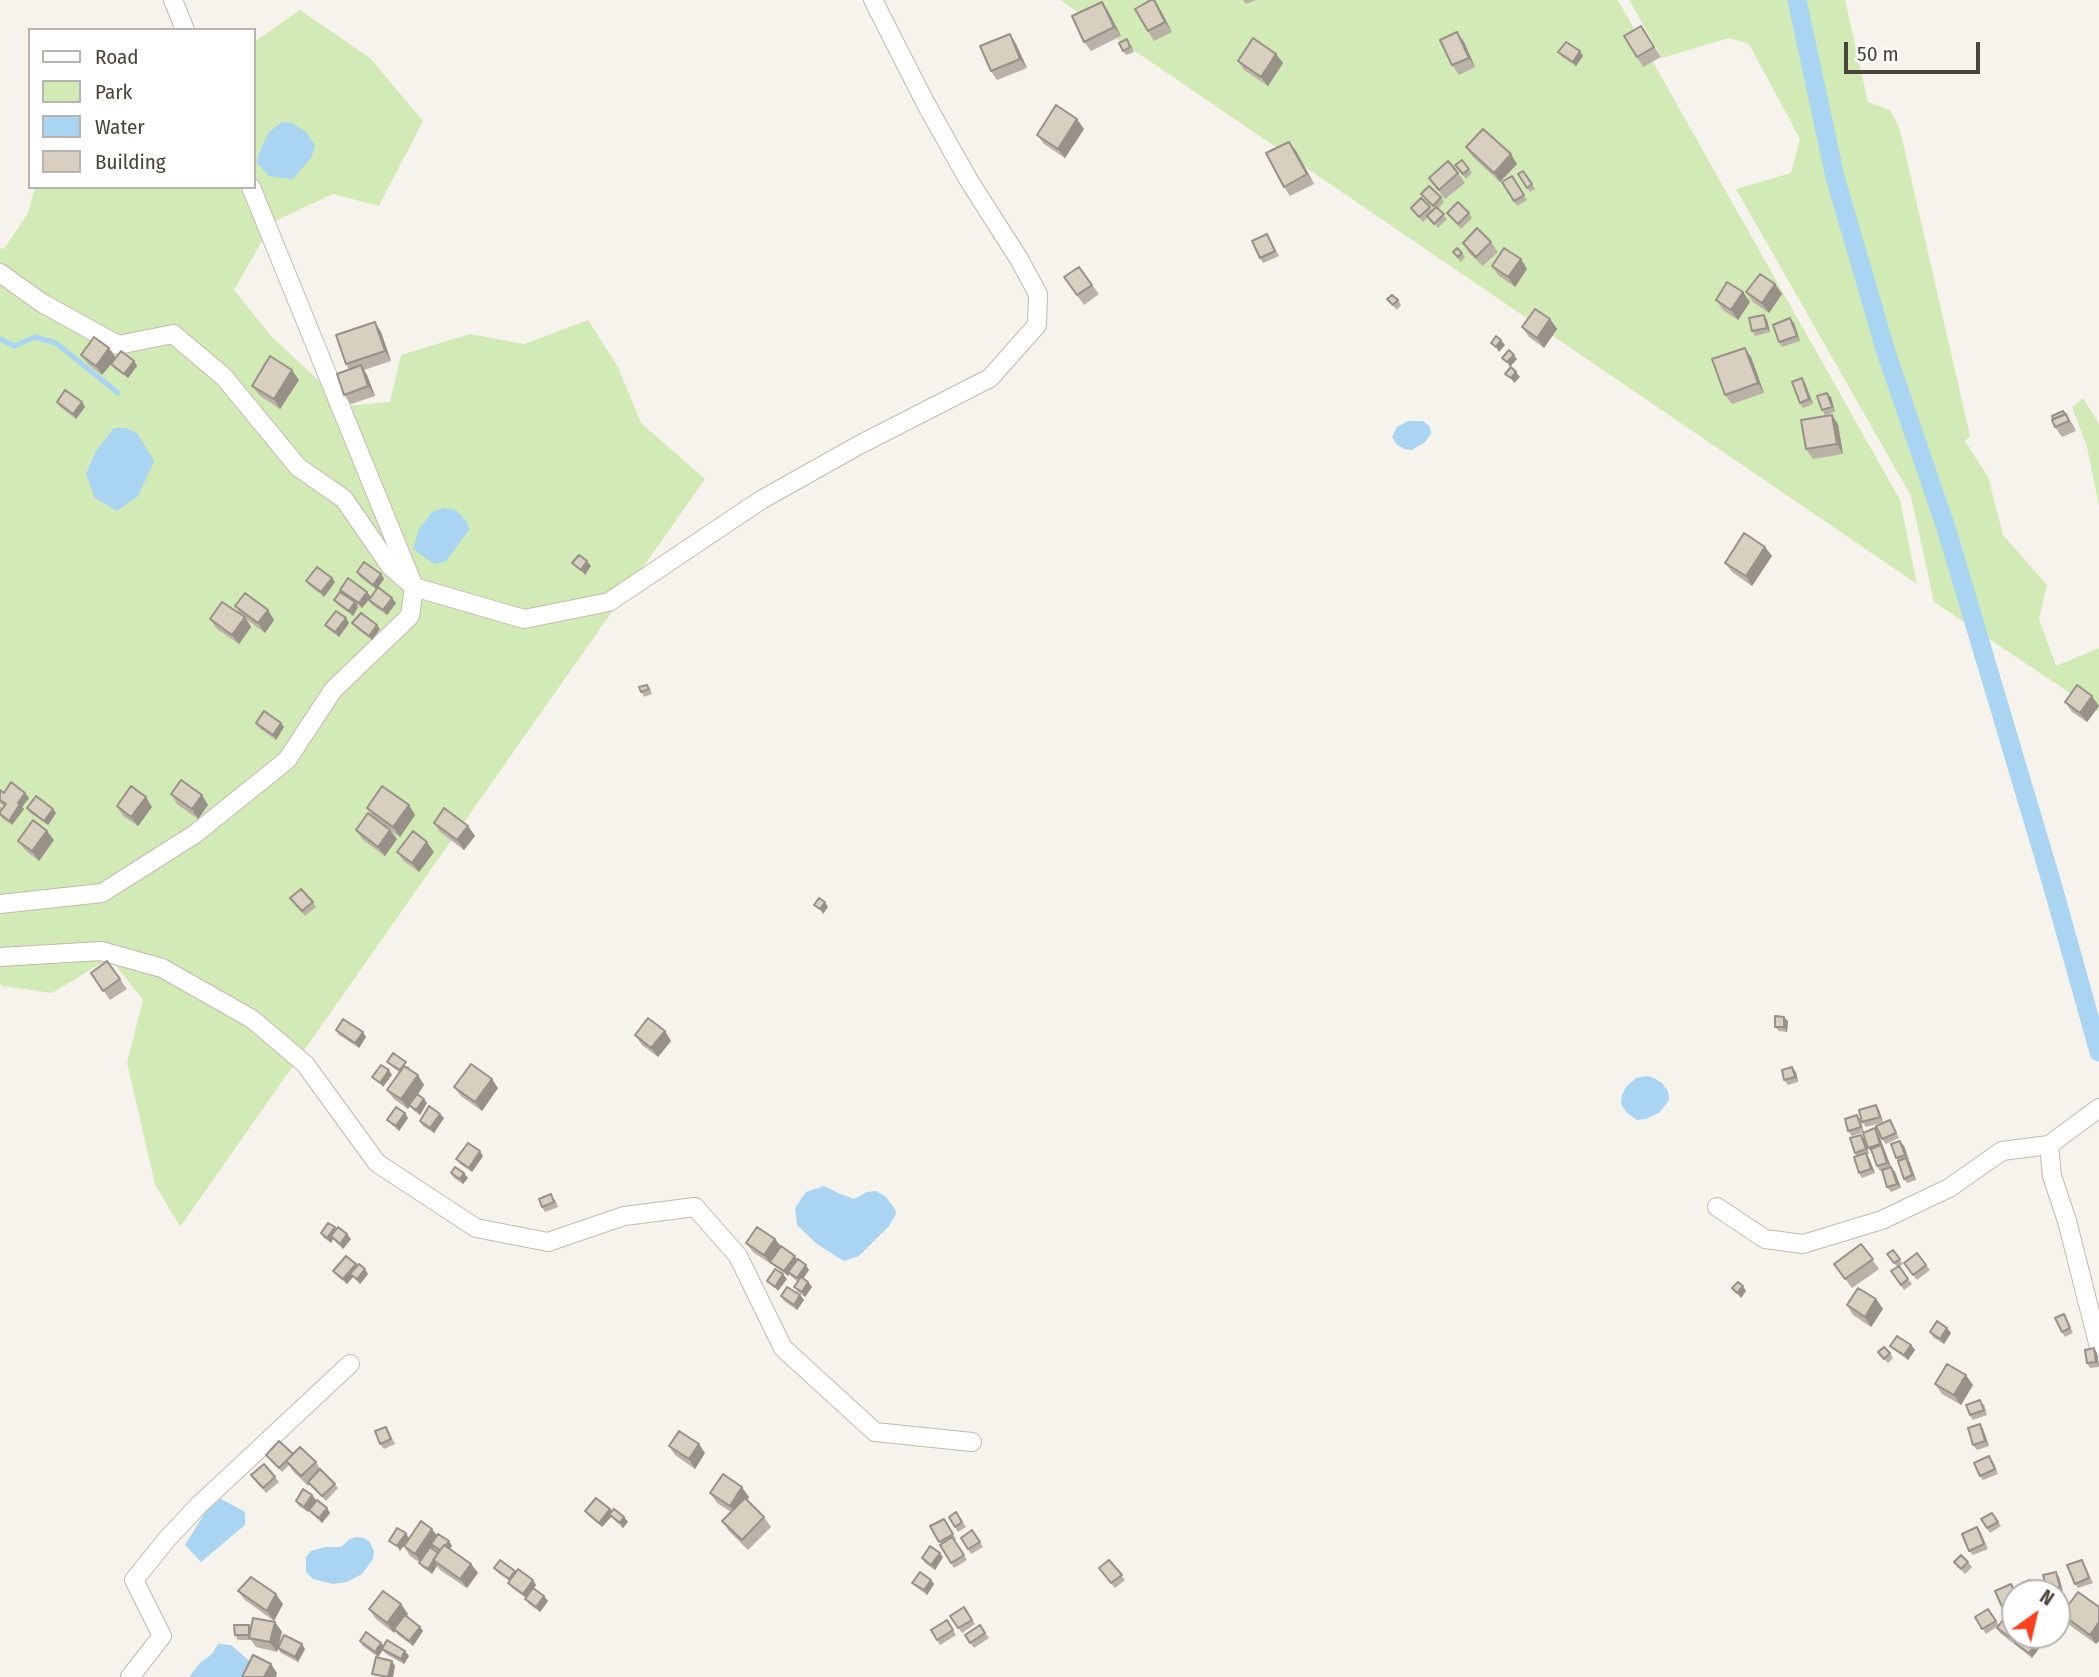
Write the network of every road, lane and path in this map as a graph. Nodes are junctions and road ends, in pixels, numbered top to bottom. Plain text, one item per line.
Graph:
1 (173, 0) edge
2 (873, 0) edge
3 (184, 28) edge
4 (252, 189) edge
5 (0, 273) edge
6 (414, 587) junction
7 (0, 904) edge
8 (0, 957) edge
9 (2097, 1109) edge
10 (2049, 1145) junction
11 (1717, 1207) dead end
12 (2099, 1346) edge
13 (350, 1364) dead end
14 (972, 1441) dead end
15 (130, 1677) edge

1 - 3 street
2 - 6 street
4 - 6 street
5 - 6 street
6 - 7 street
8 - 14 street
9 - 10 street
10 - 11 street
10 - 12 street
13 - 15 street

